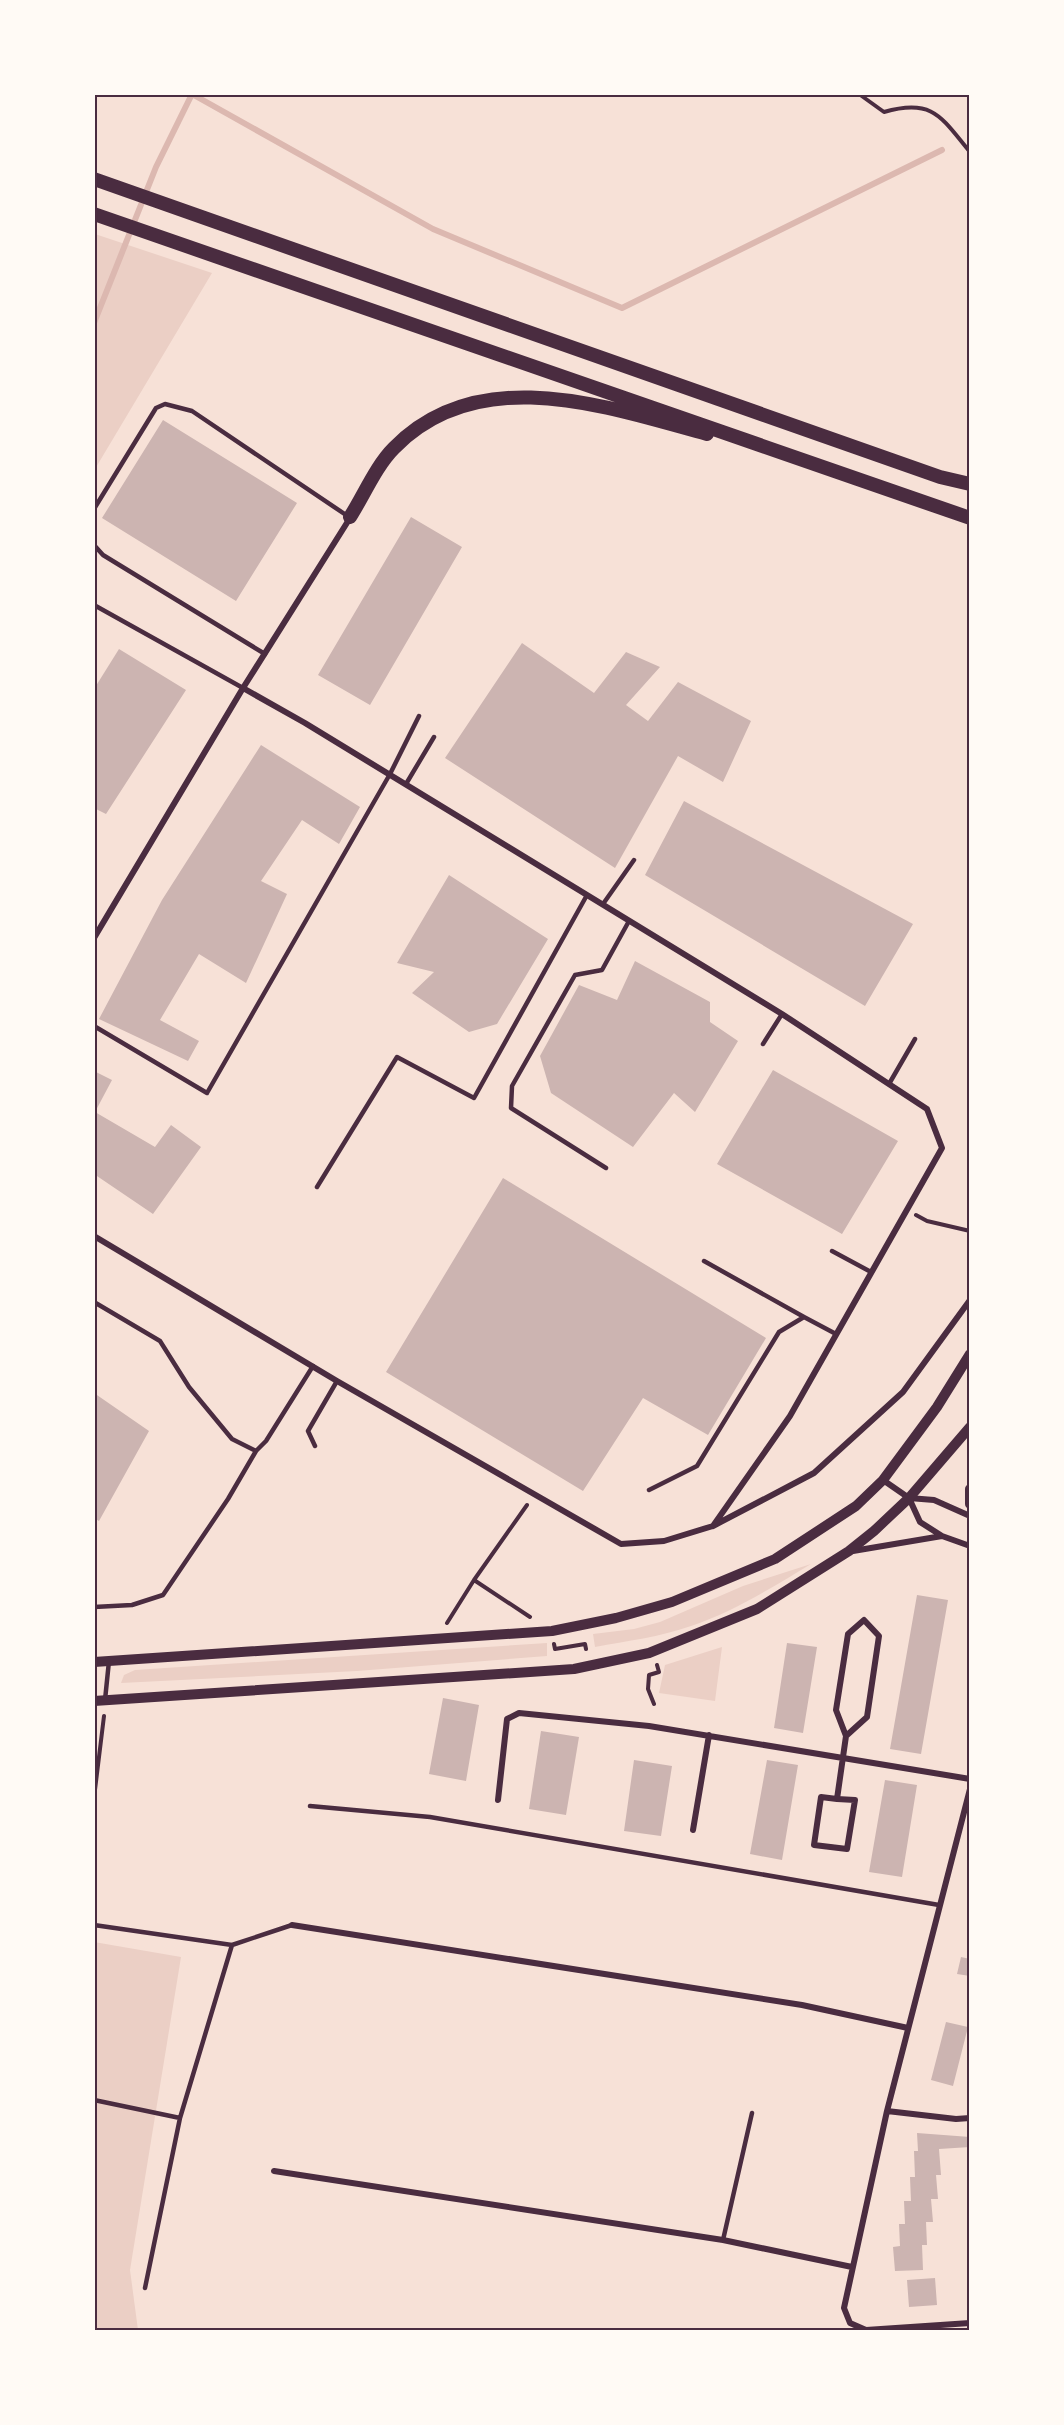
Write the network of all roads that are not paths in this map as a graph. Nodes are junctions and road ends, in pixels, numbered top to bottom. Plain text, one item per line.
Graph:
1 (94, 179) edge
2 (99, 215) edge
3 (811, 461) junction
4 (969, 484) edge
5 (94, 509) edge
6 (350, 517) junction
7 (969, 518) edge
8 (94, 545) edge
9 (94, 605) edge
10 (265, 654) junction
11 (243, 688) junction
12 (419, 716) dead end
13 (434, 736) dead end
14 (390, 774) junction
15 (406, 784) junction
16 (634, 860) dead end
17 (587, 895) junction
18 (603, 904) junction
19 (629, 921) junction
20 (94, 938) edge
21 (782, 1014) junction
22 (94, 1026) edge
23 (915, 1039) dead end
24 (763, 1044) dead end
25 (889, 1084) junction
26 (606, 1168) dead end
27 (317, 1187) dead end
28 (94, 1236) edge
29 (832, 1251) dead end
30 (704, 1261) dead end
31 (871, 1272) junction
32 (969, 1300) edge
33 (94, 1302) edge
34 (804, 1317) junction
35 (836, 1334) junction
36 (969, 1354) edge
37 (313, 1366) junction
38 (337, 1381) junction
39 (969, 1427) edge
40 (315, 1446) dead end
41 (256, 1451) junction
42 (883, 1480) junction
43 (969, 1489) edge
44 (650, 1490) dead end
45 (909, 1498) junction
46 (969, 1504) edge
47 (969, 1516) edge
48 (713, 1526) junction
49 (942, 1536) junction
50 (969, 1546) edge
51 (849, 1551) junction
52 (94, 1607) edge
53 (109, 1661) junction
54 (94, 1662) edge
55 (100, 1701) edge
56 (709, 1735) junction
57 (846, 1736) junction
58 (843, 1759) junction
59 (969, 1779) edge
60 (969, 1789) edge
61 (837, 1799) junction
62 (498, 1800) dead end
63 (310, 1806) dead end
64 (693, 1830) dead end
65 (939, 1905) junction
66 (292, 1924) joint
67 (94, 1925) edge
68 (232, 1946) junction
69 (908, 2028) junction
70 (94, 2100) edge
71 (887, 2111) junction
72 (752, 2113) dead end
73 (180, 2118) junction
74 (969, 2118) edge
75 (274, 2170) dead end
76 (723, 2240) junction
77 (852, 2267) junction
78 (145, 2288) dead end
79 (969, 2324) edge

1 - 4 main road
2 - 3 main road
3 - 6 main road
3 - 7 main road
5 - 6 lane
6 - 10 street
8 - 10 lane
9 - 11 lane
10 - 11 street
11 - 14 street
11 - 20 street
12 - 14 lane
13 - 15 lane
14 - 15 street
14 - 22 lane
15 - 17 street
16 - 18 lane
17 - 18 street
17 - 27 lane
18 - 19 street
19 - 21 street
19 - 26 lane
21 - 24 lane
21 - 25 street
23 - 25 lane
25 - 31 street
28 - 37 street
29 - 31 lane
30 - 34 lane
31 - 35 street
32 - 48 street
33 - 41 lane
34 - 35 lane
34 - 44 lane
35 - 48 street
36 - 42 street
37 - 38 street
37 - 41 lane
38 - 40 lane
38 - 48 street
39 - 45 street
41 - 52 lane
42 - 45 street
42 - 53 street
43 - 46 street
45 - 47 street
45 - 49 street
45 - 51 street
49 - 50 street
49 - 51 street
51 - 55 street
53 - 54 street
53 - 55 lane
56 - 58 street
56 - 62 street
56 - 64 street
57 - 57 street
57 - 58 street
58 - 59 street
58 - 61 street
60 - 65 street
61 - 61 street
63 - 65 lane
65 - 69 street
66 - 68 lane
66 - 69 street
67 - 68 lane
68 - 73 lane
69 - 71 street
70 - 73 lane
71 - 74 street
71 - 77 street
72 - 76 lane
73 - 78 lane
75 - 76 street
76 - 77 street
77 - 79 street

